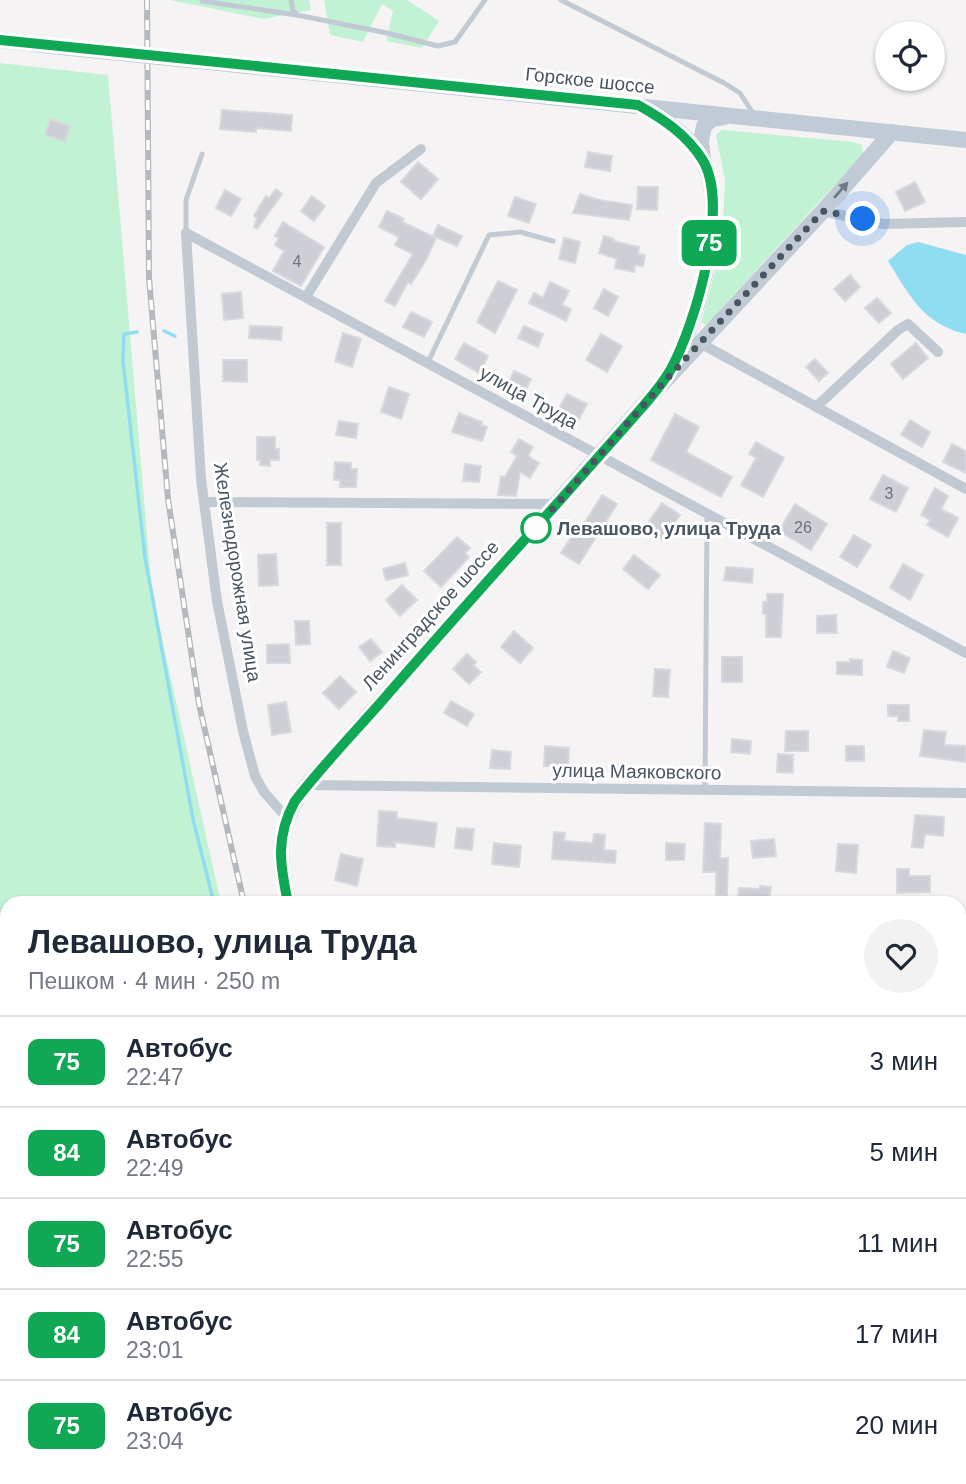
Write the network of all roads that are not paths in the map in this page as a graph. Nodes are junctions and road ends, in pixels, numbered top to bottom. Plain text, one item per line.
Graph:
1 (291, 0) edge
2 (485, 0) edge
3 (561, 0) edge
4 (202, 1) edge
5 (297, 15) junction
6 (0, 40) edge
7 (638, 105) junction
8 (730, 116) junction
9 (757, 119) junction
10 (892, 132) junction
11 (966, 140) edge
12 (421, 149) dead end
13 (202, 153) dead end
14 (703, 160) junction
15 (823, 211) junction
16 (966, 222) edge
17 (186, 233) junction
18 (553, 241) dead end
19 (306, 297) junction
20 (700, 343) junction
21 (938, 352) dead end
22 (428, 362) junction
23 (662, 384) junction
24 (816, 407) junction
25 (600, 456) junction
26 (966, 489) edge
27 (204, 502) junction
28 (556, 504) junction
29 (706, 514) junction
30 (966, 653) edge
31 (307, 785) junction
32 (705, 789) junction
33 (966, 793) edge
34 (286, 817) junction
35 (287, 896) edge

1 - 5 lane
2 - 5 lane
3 - 9 lane
4 - 5 lane
6 - 7 street, Горское шоссе, bridge
7 - 8 street, Горское шоссе
7 - 14 street
8 - 9 street, Горское шоссе
8 - 14 street
9 - 10 street, Горское шоссе
10 - 11 street, Горское шоссе
15 -> 10 street, Ленинградское шоссе
12 - 19 street
13 - 17 lane
14 - 23 street
15 - 16 street
15 - 20 street, Ленинградское шоссе
17 - 19 street, улица Труда
17 - 27 street, Железнодорожная улица
18 - 22 lane
19 - 22 street, улица Труда
20 - 23 street, Ленинградское шоссе
20 - 24 street
21 - 24 street
22 - 25 street, улица Труда
23 - 25 street, Ленинградское шоссе
24 - 26 street
25 - 28 street, Ленинградское шоссе
25 - 29 street, улица Труда
27 - 28 street
27 - 34 street, Железнодорожная улица
28 - 31 street, Ленинградское шоссе
29 - 30 street, улица Труда
29 - 32 lane
31 - 32 street, улица Маяковского
31 - 34 street, Ленинградское шоссе
32 - 33 street, улица Маяковского
34 - 35 street

